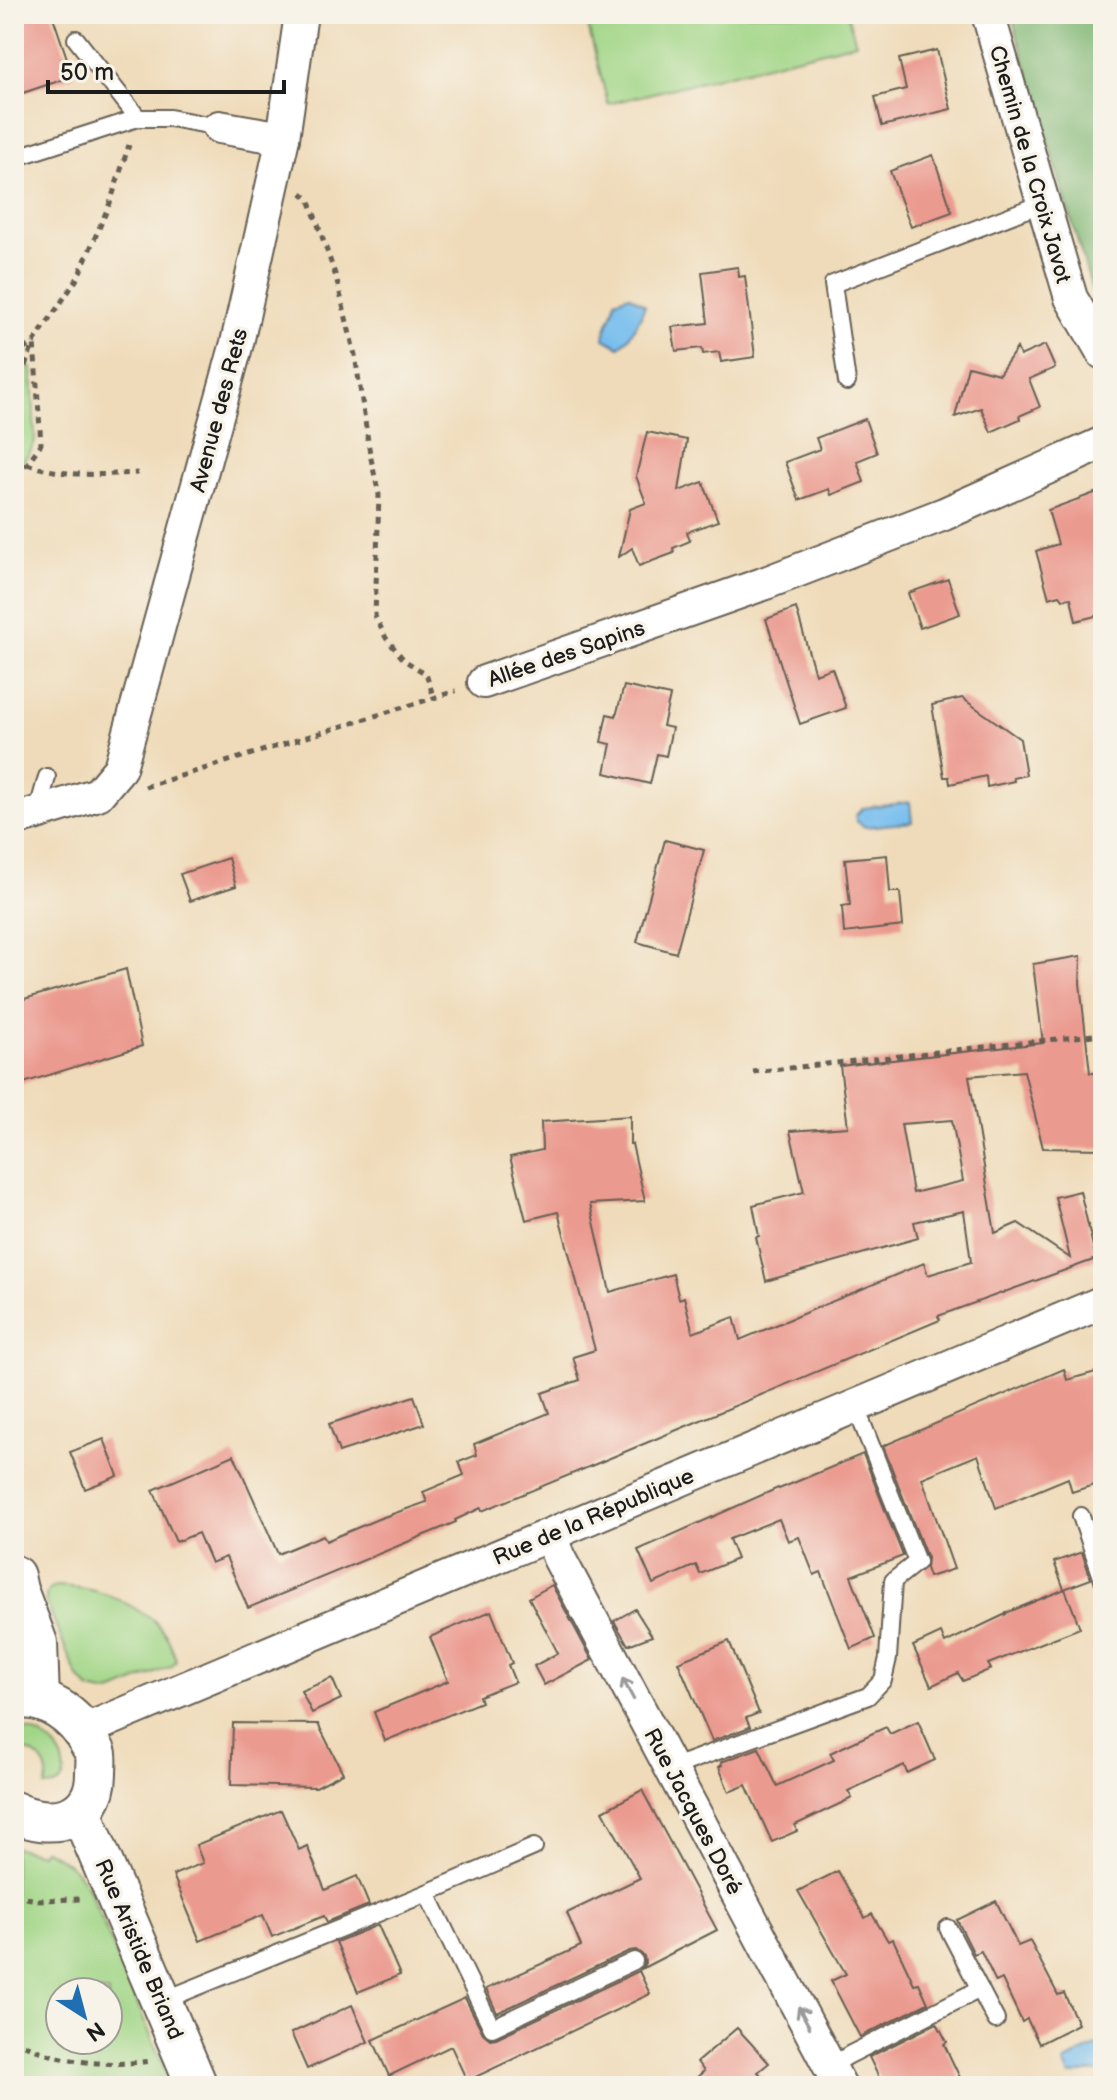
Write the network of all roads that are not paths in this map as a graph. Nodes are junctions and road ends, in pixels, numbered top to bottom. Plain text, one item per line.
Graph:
1 (301, 14) edge
2 (988, 14) edge
3 (76, 39) dead end
4 (138, 118) junction
5 (219, 127) joint
6 (283, 138) junction
7 (14, 158) edge
8 (1043, 203) junction
9 (1103, 353) edge
10 (847, 382) dead end
11 (1103, 443) edge
12 (484, 682) road end
13 (47, 777) dead end
14 (25, 817) edge
15 (1103, 1302) edge
16 (855, 1405) junction
17 (1081, 1516) dead end
18 (550, 1535) junction
19 (14, 1576) edge
20 (1103, 1580) edge
21 (27, 1700) edge
22 (83, 1731) junction
23 (671, 1768) junction
24 (14, 1812) edge
25 (81, 1812) junction
26 (534, 1847) dead end
27 (427, 1893) junction
28 (948, 1928) dead end
29 (634, 1961) dead end
30 (980, 1989) junction
31 (162, 2001) junction
32 (996, 2020) dead end
33 (190, 2068) edge
34 (835, 2076) edge

1 - 6 street, Avenue des Rets
2 - 8 street, Chemin de la Croix Javot
3 - 4 lane
4 - 5 lane
4 - 7 lane
5 - 6 street
6 - 14 street, Avenue des Rets
8 - 9 street, Chemin de la Croix Javot
8 - 10 lane
11 - 12 street, Allée des Sapins
13 - 14 lane
15 - 16 street, Rue de la République
16 - 18 street, Rue de la République
16 - 23 lane
17 - 20 lane
18 - 22 street, Rue de la République
23 -> 18 street, Rue Jacques Doré
19 - 21 street
21 - 22 street
22 - 25 street
34 -> 23 street, Rue Jacques Doré
24 - 25 street
25 - 31 street, Rue Aristide Briand
26 - 27 lane
27 - 29 lane
27 - 31 lane
28 - 30 lane
30 - 32 lane
30 - 34 lane
31 - 33 street, Rue Aristide Briand

